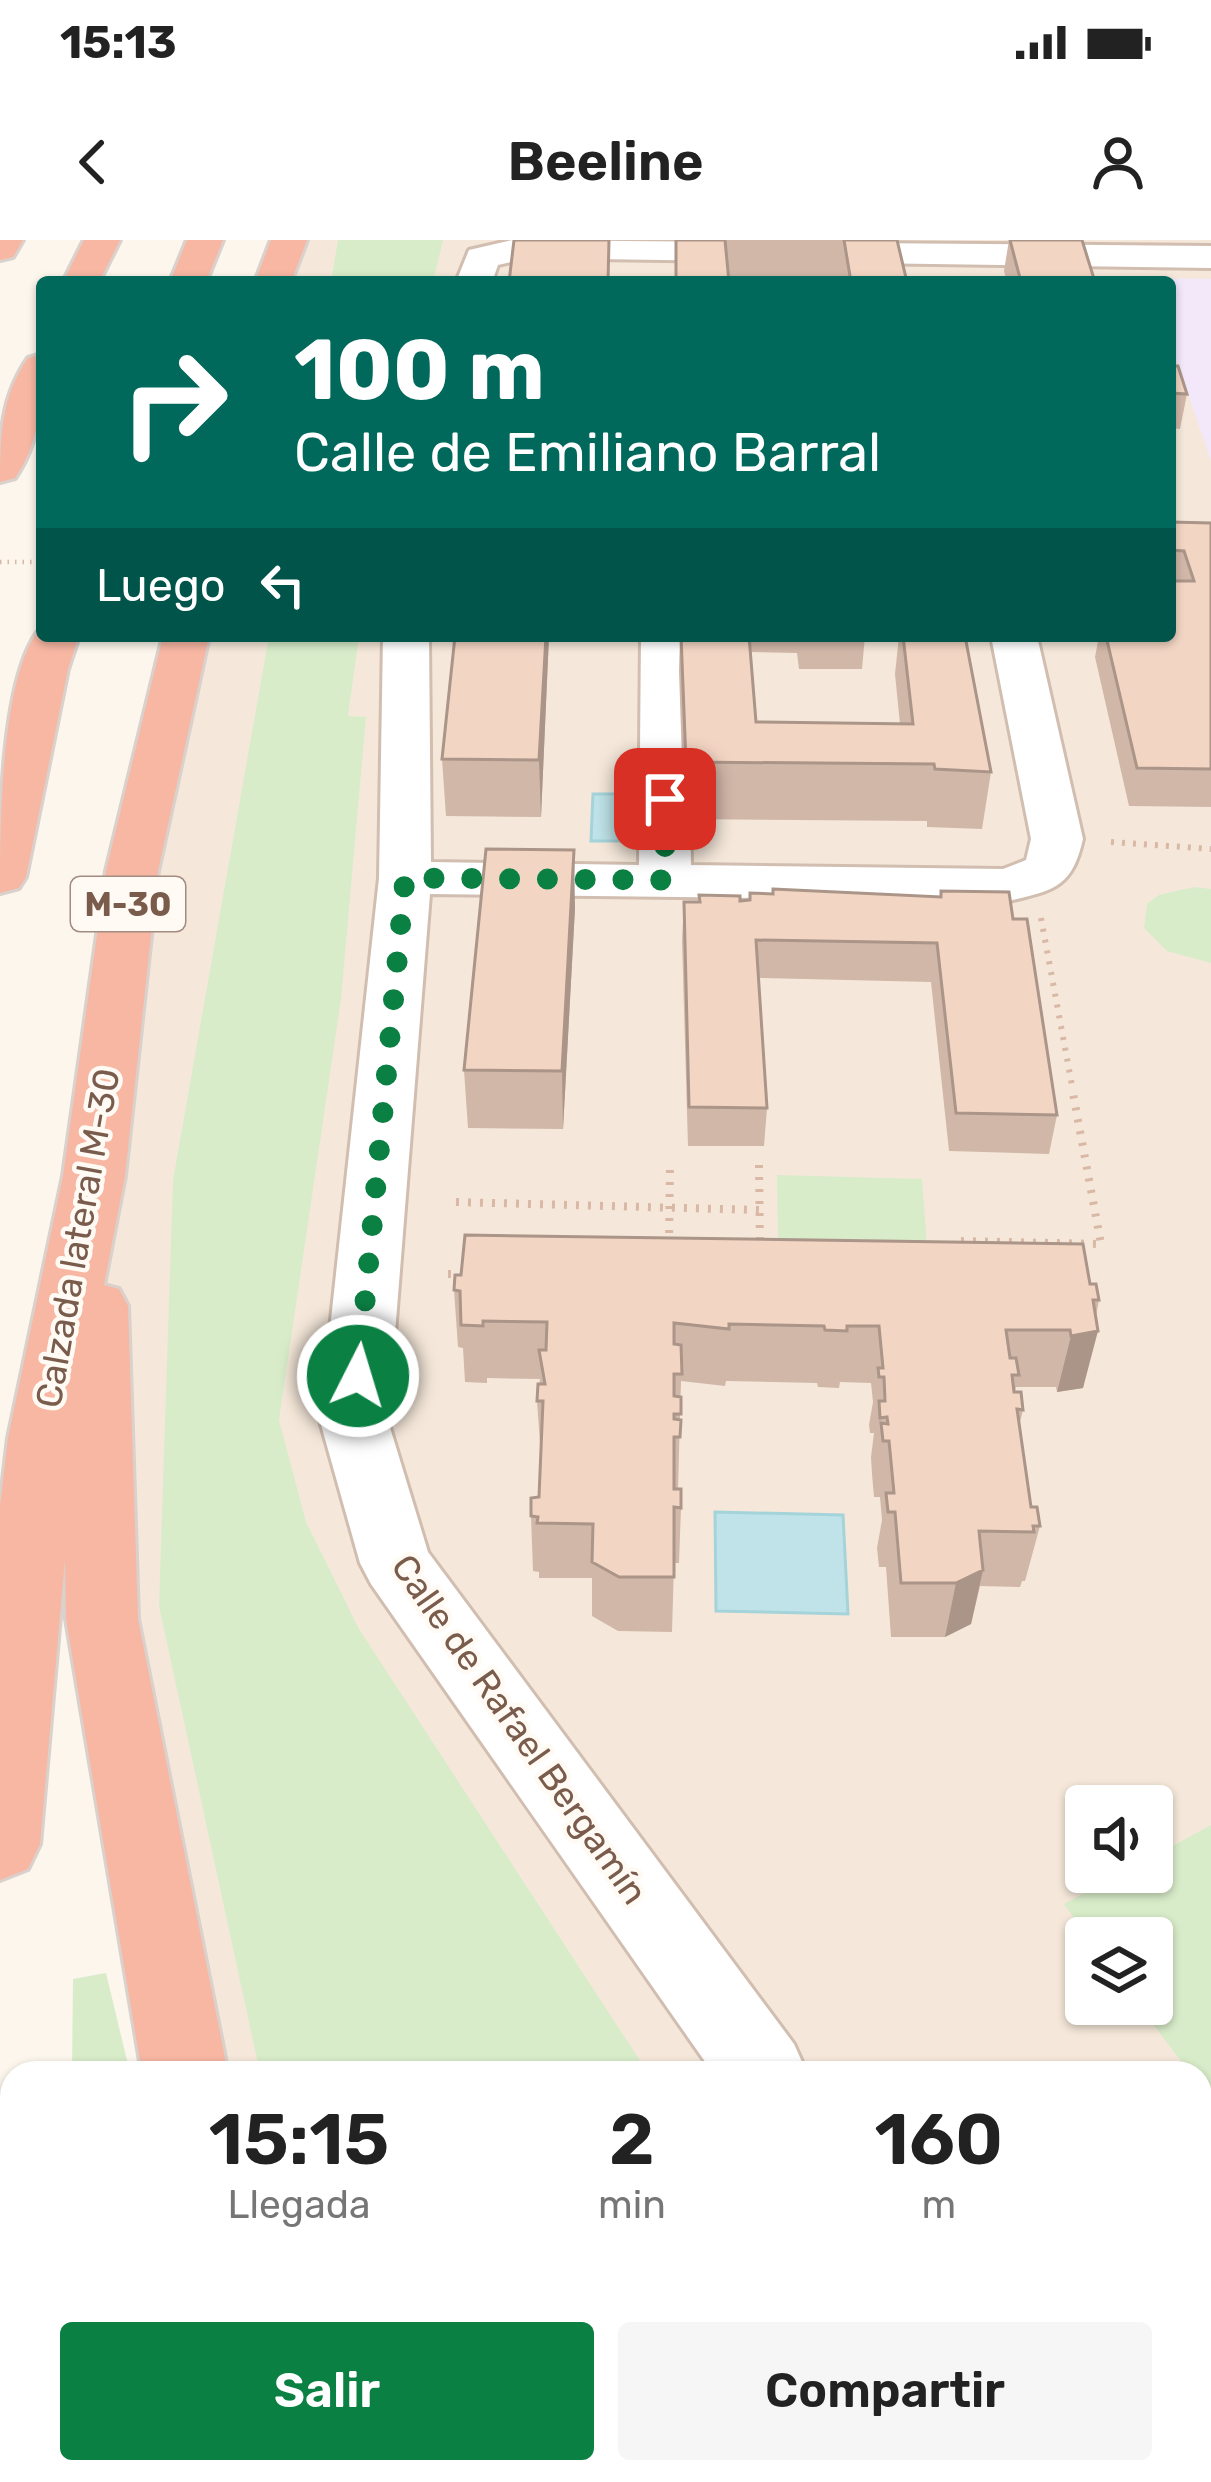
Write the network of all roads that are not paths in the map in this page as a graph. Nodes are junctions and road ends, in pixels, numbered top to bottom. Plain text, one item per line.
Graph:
1 (5, 240) edge
2 (102, 240) edge
3 (289, 240) edge
4 (0, 249) edge
5 (903, 250) junction
6 (998, 254) junction
7 (1211, 256) edge
8 (663, 265) edge
9 (84, 276) edge
10 (275, 276) edge
11 (476, 276) edge
12 (938, 276) edge
13 (942, 276) edge
14 (36, 380) edge
15 (0, 469) edge
16 (54, 642) edge
17 (185, 642) edge
18 (406, 642) edge
19 (664, 642) edge
20 (1015, 642) edge
21 (0, 877) edge
22 (405, 878) junction
23 (665, 880) junction
24 (94, 1176) junction
25 (0, 1844) edge
26 (183, 2061) edge
27 (755, 2061) edge

1 - 4 highway
2 - 9 highway
3 - 10 highway
5 - 6 street
5 - 8 street
5 - 12 street
6 - 7 street
6 - 13 street
8 - 11 street
14 - 15 highway
16 - 21 highway
17 - 24 highway, Calzada lateral M-30 / M-30
18 - 22 street, Calle de Rafael Bergamín
19 - 23 street
20 - 23 street
22 - 23 street
22 - 27 street, Calle de Rafael Bergamín
24 - 25 highway, Calzada lateral M-30 / M-30
24 - 26 highway

